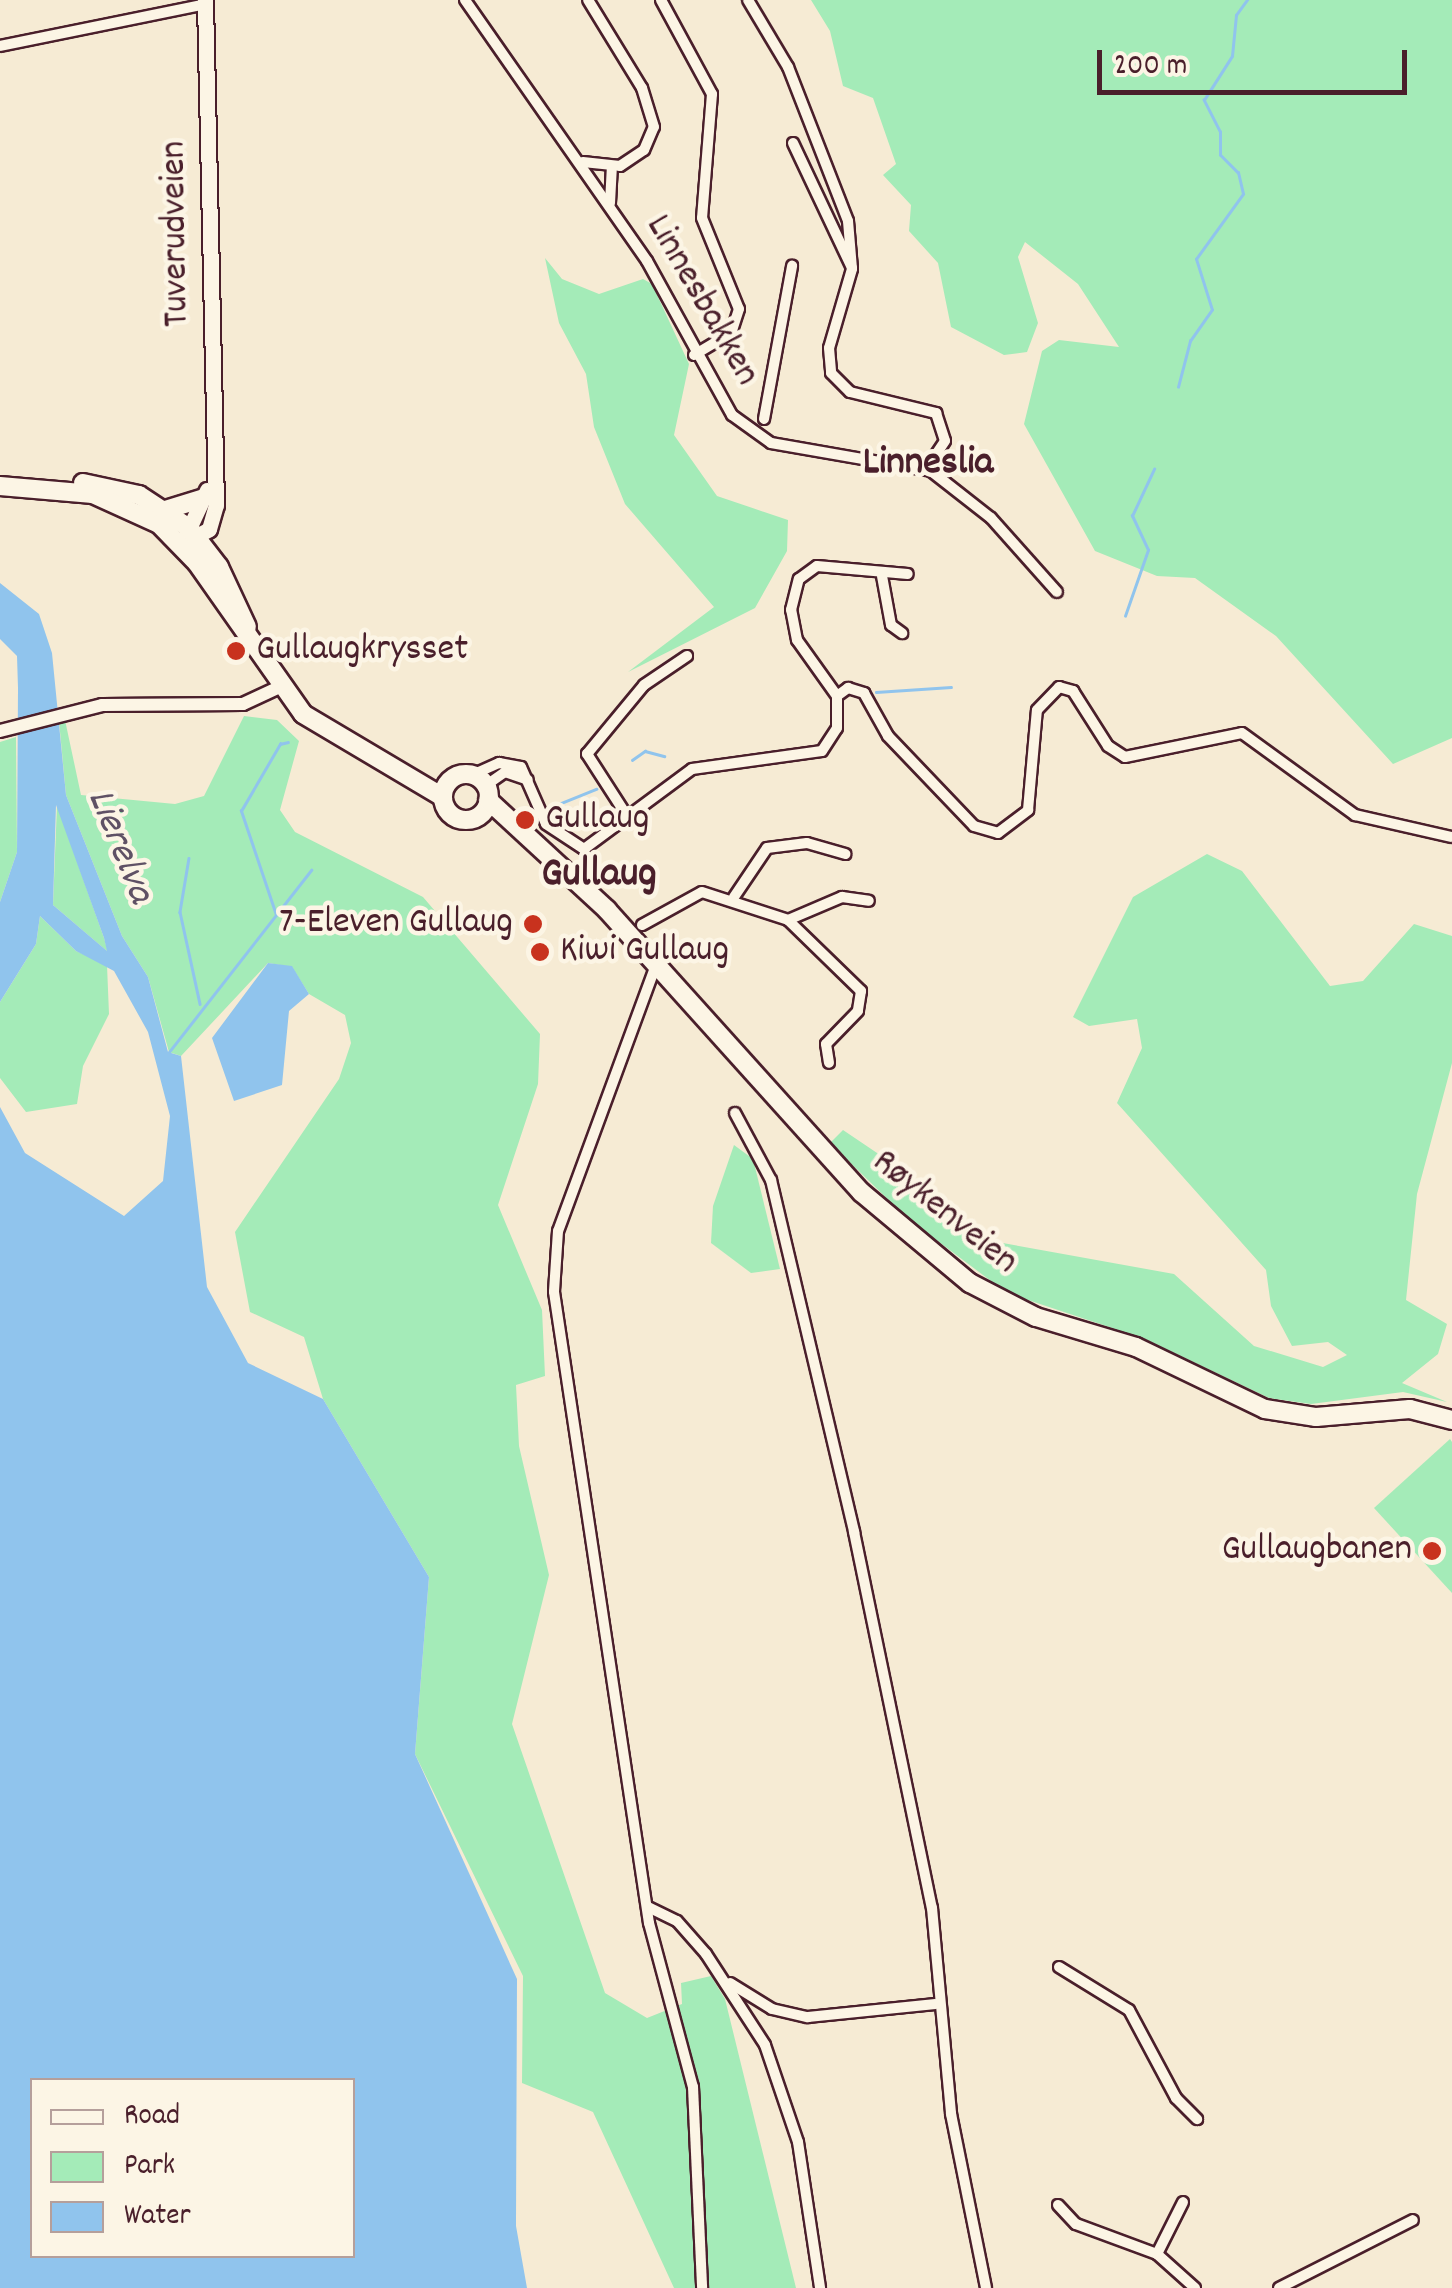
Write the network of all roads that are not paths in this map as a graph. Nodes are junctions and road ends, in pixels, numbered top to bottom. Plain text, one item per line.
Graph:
1 (465, 0) edge
2 (588, 0) edge
3 (661, 0) edge
4 (748, 0) edge
5 (206, 2) edge
6 (0, 46) edge
7 (793, 143) dead end
8 (582, 160) junction
9 (612, 169) junction
10 (610, 204) junction
11 (792, 266) dead end
12 (852, 269) junction
13 (694, 355) junction
14 (764, 419) dead end
15 (213, 467) junction
16 (926, 469) junction
17 (0, 486) edge
18 (32, 486) junction
19 (202, 499) junction
20 (165, 510) junction
21 (190, 536) junction
22 (908, 574) dead end
23 (882, 576) junction
24 (1057, 592) dead end
25 (902, 633) dead end
26 (687, 656) dead end
27 (278, 688) junction
28 (837, 696) junction
29 (5, 730) edge
30 (406, 771) junction
31 (452, 779) junction
32 (530, 782) junction
33 (481, 794) junction
34 (443, 797) junction
35 (627, 816) junction
36 (1452, 836) edge
37 (845, 854) dead end
38 (734, 897) junction
39 (869, 901) dead end
40 (788, 920) junction
41 (642, 925) dead end
42 (656, 965) junction
43 (829, 1063) dead end
44 (735, 1112) dead end
45 (1452, 1420) edge
46 (648, 1907) junction
47 (1058, 1967) dead end
48 (730, 1983) junction
49 (935, 2004) dead end
50 (1197, 2119) dead end
51 (1183, 2202) dead end
52 (1058, 2205) dead end
53 (1413, 2220) dead end
54 (1157, 2254) junction
55 (702, 2288) edge
56 (820, 2288) edge
57 (986, 2288) edge
58 (1195, 2288) edge
59 (1279, 2288) edge

1 - 8 street, Linnesbakken
2 - 9 street
3 - 13 street
4 - 12 street
5 - 6 street
5 - 15 main road, Tuverudveien
7 - 12 street
8 - 9 street
8 - 10 street, Linnesbakken
9 - 10 street
10 - 13 street, Linnesbakken
11 - 14 street
12 - 16 street
13 - 16 street, Linnesbakken
15 - 19 main road, Tuverudveien
15 - 21 main road, Tuverudveien
16 - 24 street, Linnesbakken
17 - 18 highway
18 - 20 highway
18 - 21 highway
19 - 20 highway
19 - 21 main road, Tuverudveien
20 - 21 highway
21 - 27 highway
22 - 23 street
23 - 25 street
23 - 28 street
26 - 35 street
27 - 29 street
27 - 30 highway
28 - 35 street
28 - 36 street
30 - 31 highway
30 - 34 highway
31 - 33 highway
31 - 34 highway
32 - 33 street
32 - 33 street
32 - 35 street
33 - 34 highway, Røykenveien
33 - 42 highway, Røykenveien
37 - 38 street
38 - 40 street
38 - 41 street
39 - 40 street
40 - 43 street
42 - 45 highway, Røykenveien
42 - 46 street
44 - 57 street
46 - 48 street
46 - 55 street
47 - 50 street
48 - 49 street
48 - 56 street
51 - 54 street
52 - 54 street
53 - 59 street
54 - 58 street

